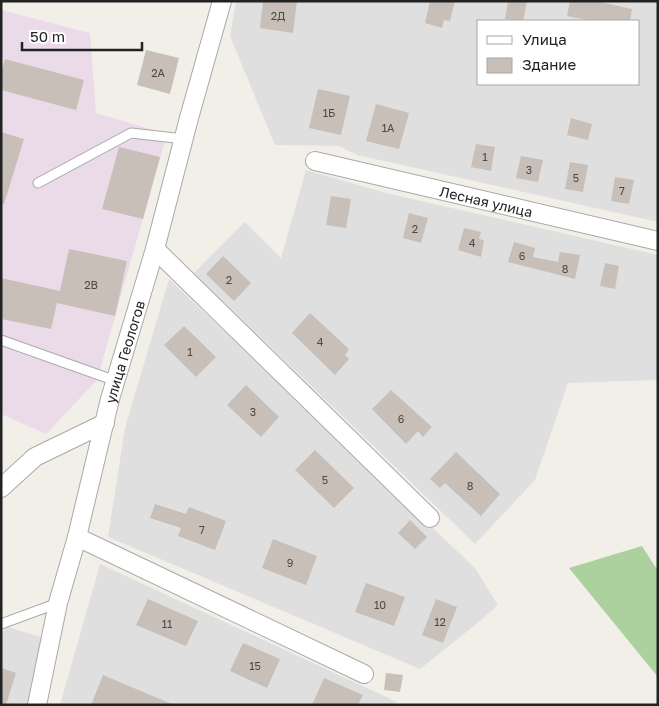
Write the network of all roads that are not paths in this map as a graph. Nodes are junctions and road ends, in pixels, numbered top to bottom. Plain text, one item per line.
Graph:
1 (222, 1) edge
2 (184, 139) junction
3 (315, 161) dead end
4 (38, 183) dead end
5 (658, 241) edge
6 (155, 249) junction
7 (1, 340) edge
8 (116, 381) junction
9 (105, 423) junction
10 (1, 488) edge
11 (430, 518) dead end
12 (77, 537) junction
13 (58, 603) junction
14 (1, 624) edge
15 (364, 674) dead end
16 (37, 705) edge

1 - 2 street, улица Геологов
2 - 4 lane
2 - 6 street, улица Геологов
3 - 5 street, Лесная улица
6 - 8 street, улица Геологов
6 - 11 street
7 - 8 lane
8 - 9 street, улица Геологов
9 - 10 street
9 - 12 street, улица Геологов
12 - 13 street, улица Геологов
12 - 15 street
13 - 14 lane
13 - 16 street, улица Геологов

